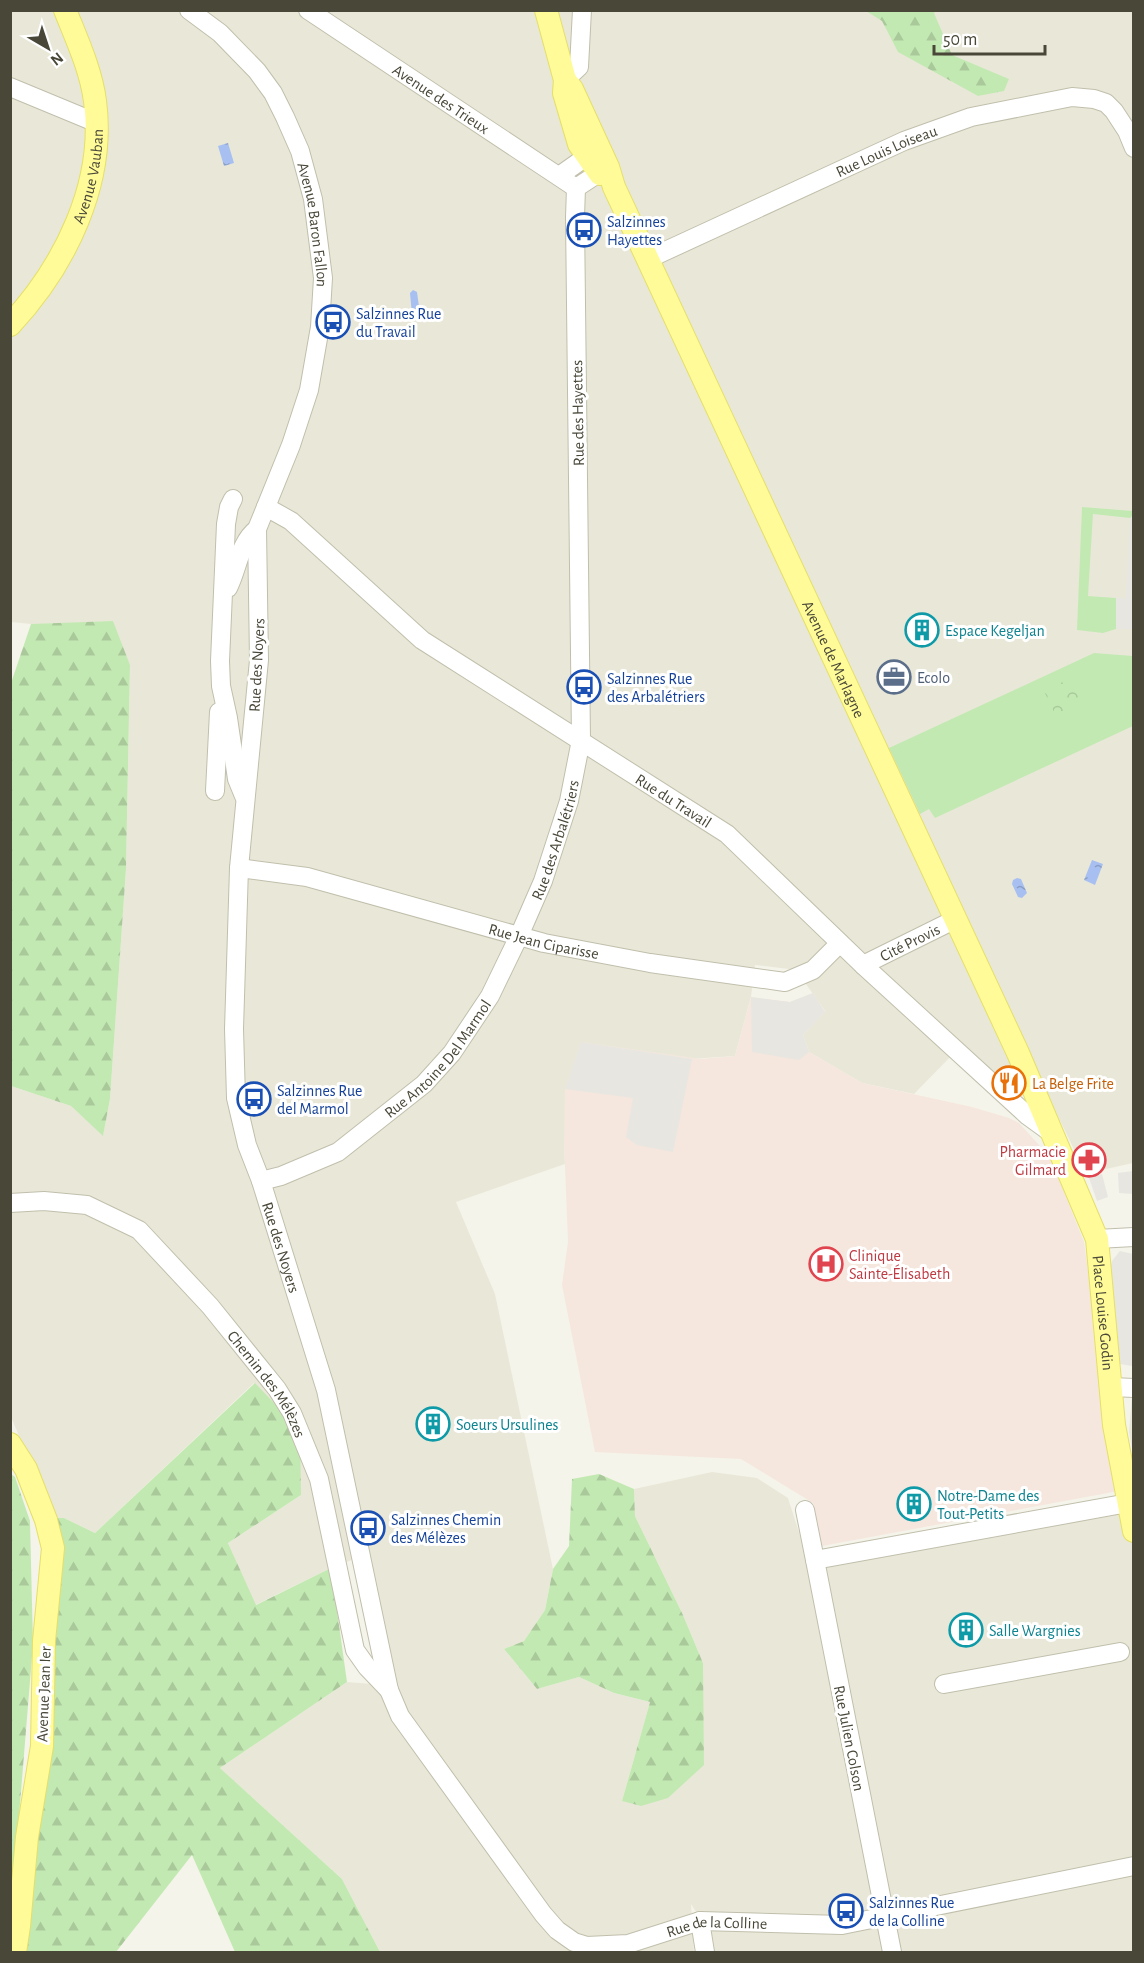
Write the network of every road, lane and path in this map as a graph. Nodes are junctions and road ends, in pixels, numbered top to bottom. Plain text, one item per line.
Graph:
1 (65, 10) edge
2 (189, 10) edge
3 (308, 10) edge
4 (546, 10) edge
5 (582, 10) edge
6 (565, 80) junction
7 (10, 87) edge
8 (97, 123) junction
9 (1130, 140) edge
10 (602, 171) junction
11 (559, 176) junction
12 (576, 188) junction
13 (648, 259) junction
14 (10, 325) edge
15 (233, 499) dead end
16 (266, 507) junction
17 (257, 529) junction
18 (224, 596) junction
19 (221, 687) junction
20 (581, 740) junction
21 (215, 791) dead end
22 (246, 800) junction
23 (239, 868) junction
24 (956, 919) junction
25 (519, 936) junction
26 (840, 943) junction
27 (863, 965) junction
28 (1050, 1132) junction
29 (261, 1181) junction
30 (10, 1203) edge
31 (1134, 1237) edge
32 (1097, 1239) junction
33 (1123, 1387) edge
34 (10, 1444) edge
35 (1128, 1503) junction
36 (805, 1510) dead end
37 (1134, 1531) edge
38 (815, 1560) junction
39 (1120, 1652) dead end
40 (944, 1684) dead end
41 (389, 1690) junction
42 (1134, 1866) edge
43 (884, 1916) junction
44 (700, 1921) junction
45 (15, 1953) edge
46 (705, 1953) edge
47 (892, 1953) edge

1 - 8 main road, Avenue Vauban
2 - 16 street, Avenue Baron Fallon
3 - 11 street, Avenue des Trieux
4 - 6 main road, Avenue de Marlagne
5 - 6 street
6 - 10 main road, Avenue de Marlagne
7 - 8 street
8 - 14 main road, Avenue Vauban
9 - 13 street, Rue Louis Loiseau
10 - 11 street
10 - 12 street
10 - 13 main road, Avenue de Marlagne
11 - 12 street, Avenue des Trieux
12 - 20 street, Rue des Hayettes
13 - 24 main road, Avenue de Marlagne
15 - 18 street, Rue des Noyers
16 - 17 street, Rue des Noyers
16 - 20 street, Rue du Travail
17 - 18 street, Rue des Noyers
17 - 22 street, Rue des Noyers
18 - 19 street, Rue des Noyers
19 - 21 street, Rue des Noyers
19 - 22 street, Rue des Noyers
20 - 25 street, Rue des Arbalétriers
20 - 26 street, Rue du Travail
22 - 23 street, Rue des Noyers
23 - 25 street, Rue Jean Ciparisse
23 - 29 street, Rue des Noyers
24 - 27 street, Cité Provis
24 - 28 main road, Avenue de Marlagne
25 - 26 street, Rue Jean Ciparisse
25 - 29 street, Rue Antoine Del Marmol
26 - 27 street, Rue du Travail
27 - 28 street, Rue du Travail
28 - 32 main road, Place Louise Godin
29 - 41 street, Rue des Noyers
30 - 41 street, Chemin des Mélèzes
31 - 32 street, Place Louise Godin
32 - 33 main road, Place Louise Godin
33 - 35 main road, Place Louise Godin
34 - 45 main road, Avenue Jean Ier
35 - 37 main road, Place Louise Godin
35 - 38 street
36 - 38 street, Rue Julien Colson
38 - 43 street, Rue Julien Colson
39 - 40 street
41 - 44 street, Rue de la Colline
42 - 43 street, Rue de la Colline
43 - 44 street, Rue de la Colline
43 - 47 street, Rue Julien Colson
44 - 46 street

